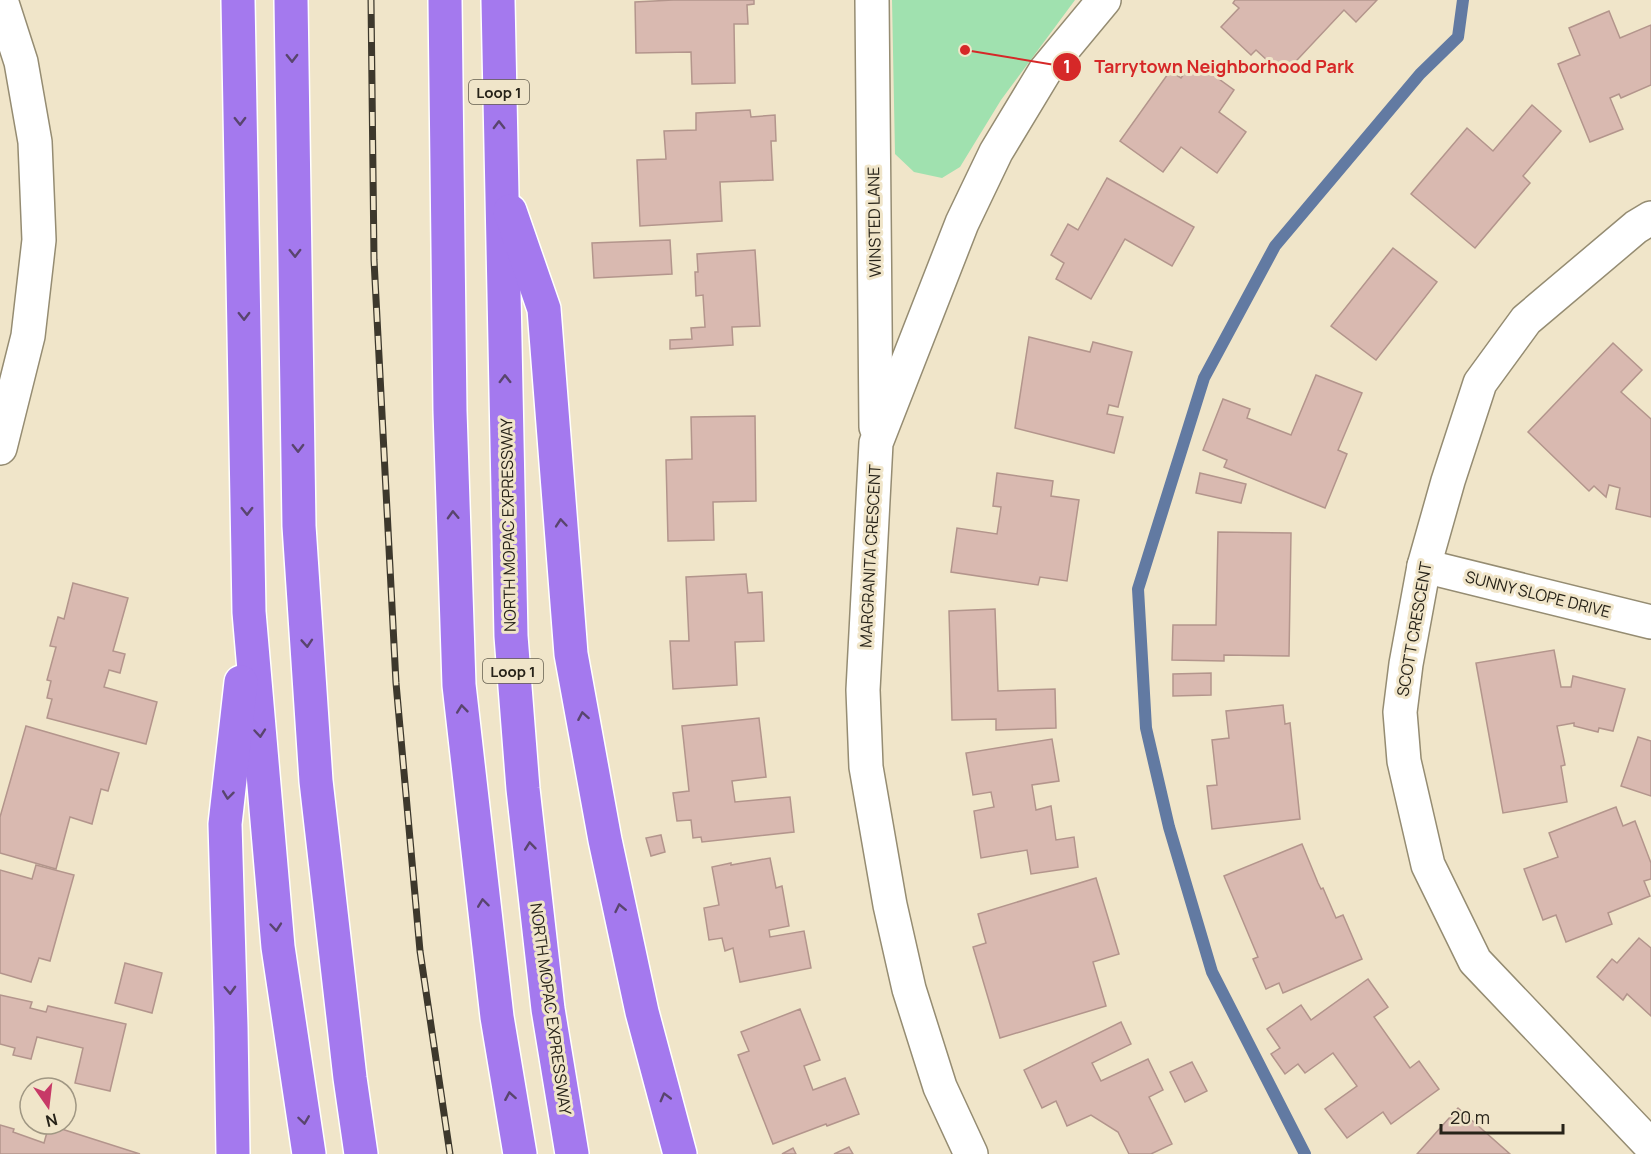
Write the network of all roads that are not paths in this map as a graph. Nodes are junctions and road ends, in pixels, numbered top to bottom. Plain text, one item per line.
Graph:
1 (1, 0) edge
2 (238, 0) edge
3 (291, 0) edge
4 (445, 0) edge
5 (498, 0) edge
6 (872, 0) edge
7 (1104, 0) edge
8 (500, 184) junction
9 (1651, 218) edge
10 (876, 443) junction
11 (0, 448) edge
12 (1424, 566) junction
13 (249, 612) junction
14 (1651, 622) edge
15 (1651, 1146) edge
16 (233, 1154) edge
17 (309, 1154) edge
18 (362, 1154) edge
19 (520, 1154) edge
20 (572, 1154) edge
21 (680, 1154) edge
22 (971, 1154) edge

1 - 11 street
2 -> 13 highway
3 -> 18 highway
19 -> 4 highway
8 -> 5 highway, NORTH MOPAC EXPRESSWAY / Loop 1
6 - 10 street, WINSTED LANE
7 - 10 street, MARGRANITA CRESCENT
20 -> 8 highway, NORTH MOPAC EXPRESSWAY / Loop 1
21 -> 8 highway
9 - 12 street, SCOTT CRESCENT
10 - 22 street, MARGRANITA CRESCENT
12 - 14 street, SUNNY SLOPE DRIVE
12 - 15 street, SCOTT CRESCENT
13 -> 16 highway
13 -> 17 highway

